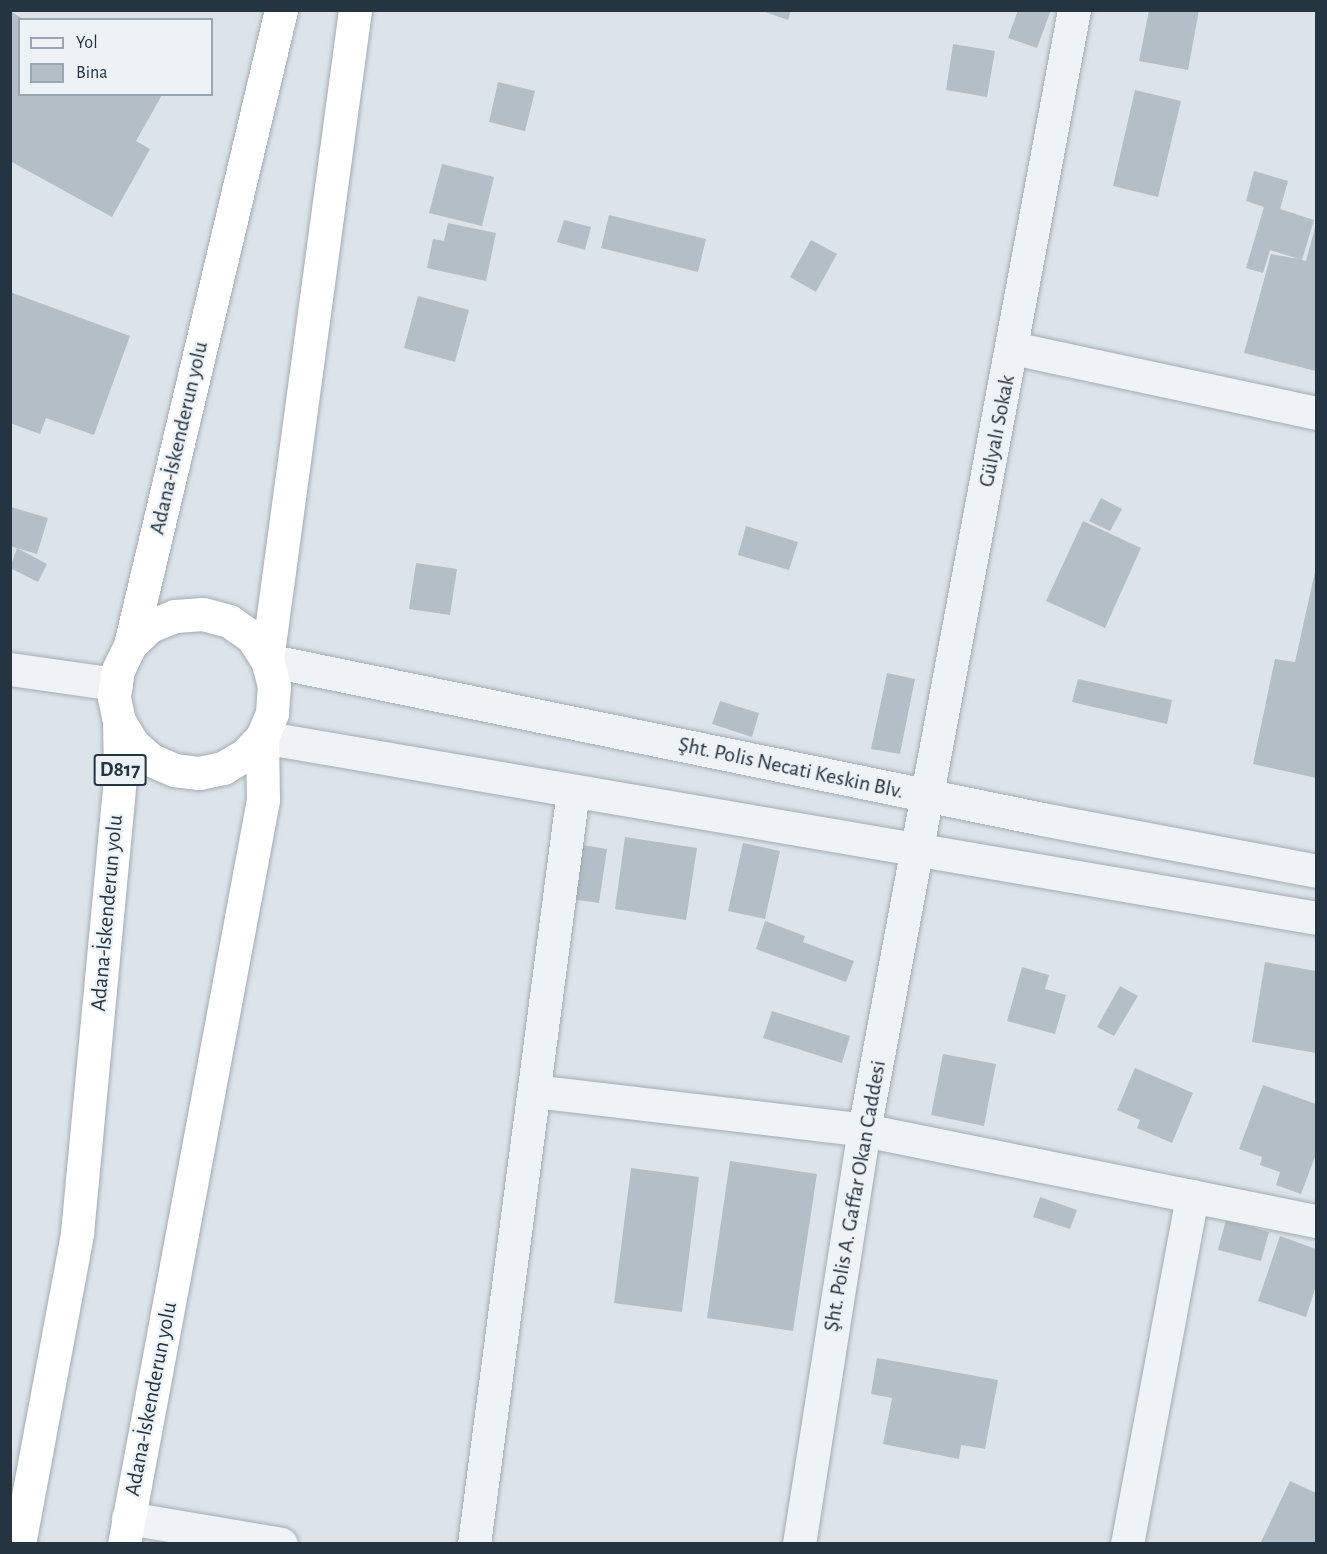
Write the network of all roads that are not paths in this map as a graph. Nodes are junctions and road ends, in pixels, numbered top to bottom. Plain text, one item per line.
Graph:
1 (281, 10) edge
2 (355, 10) edge
3 (1074, 10) edge
4 (1012, 348) junction
5 (1317, 413) edge
6 (130, 645) junction
7 (267, 660) junction
8 (10, 669) edge
9 (116, 684) junction
10 (119, 722) junction
11 (262, 737) junction
12 (573, 791) junction
13 (930, 796) junction
14 (918, 851) junction
15 (1317, 871) edge
16 (1317, 918) edge
17 (534, 1091) junction
18 (864, 1130) junction
19 (1192, 1196) junction
20 (1317, 1221) edge
21 (126, 1531) edge
22 (19, 1544) edge
23 (281, 1544) edge
24 (474, 1544) edge
25 (799, 1544) edge
26 (1127, 1544) edge

1 - 6 highway, Adana-İskenderun yolu / D817
2 - 7 highway, Adana-İskenderun yolu
3 - 4 street, Gülyalı Sokak
4 - 5 street
4 - 13 street, Gülyalı Sokak
6 - 7 highway
6 - 9 highway, Adana-İskenderun yolu / D817
7 - 11 highway, Adana-İskenderun yolu
7 - 13 street, Şht. Polis Necati Keskin Blv.
8 - 9 street
9 - 10 highway, Adana-İskenderun yolu / D817
10 - 11 highway
10 - 22 highway, Adana-İskenderun yolu / D817
11 - 12 street
11 - 21 highway, Adana-İskenderun yolu
12 - 14 street
12 - 17 street
13 - 14 street, Gülyalı Sokak
13 - 15 street, Şht. Polis Necati Keskin Blv.
14 - 16 street
14 - 18 street, Şht. Polis A. Gaffar Okan Caddesi
17 - 18 street
17 - 24 street
18 - 19 street
18 - 25 street, Şht. Polis A. Gaffar Okan Caddesi
19 - 20 street
19 - 26 street
21 - 23 street

